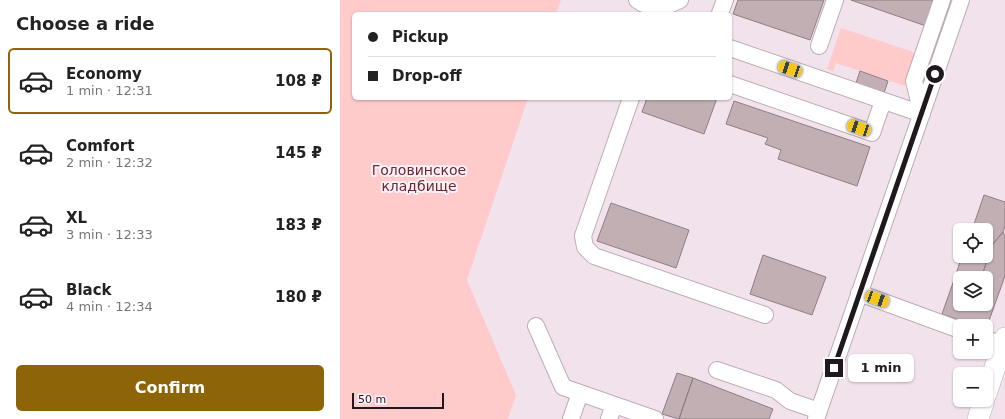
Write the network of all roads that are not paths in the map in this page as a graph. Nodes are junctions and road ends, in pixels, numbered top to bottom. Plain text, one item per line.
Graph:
1 (637, 0) edge
2 (680, 0) edge
3 (835, 0) edge
4 (942, 0) edge
5 (961, 0) edge
6 (819, 46) dead end
7 (732, 49) edge
8 (732, 85) edge
9 (630, 100) edge
10 (883, 101) junction
11 (922, 114) junction
12 (859, 292) junction
13 (765, 315) dead end
14 (536, 326) dead end
15 (953, 327) edge
16 (998, 341) edge
17 (992, 367) edge
18 (717, 370) dead end
19 (580, 393) junction
20 (982, 407) edge
21 (612, 412) edge
22 (818, 415) edge
23 (571, 419) edge
24 (655, 419) edge
25 (978, 419) edge

1 - 2 street
3 - 6 street
4 - 11 street
5 - 11 street
7 - 10 street
8 - 10 street
9 - 13 street
10 - 11 street
11 - 12 street
12 - 15 street
12 - 22 street
14 - 19 street
16 - 17 main road
18 - 22 street
19 - 21 street
19 - 23 street
20 - 25 main road
21 - 24 street

